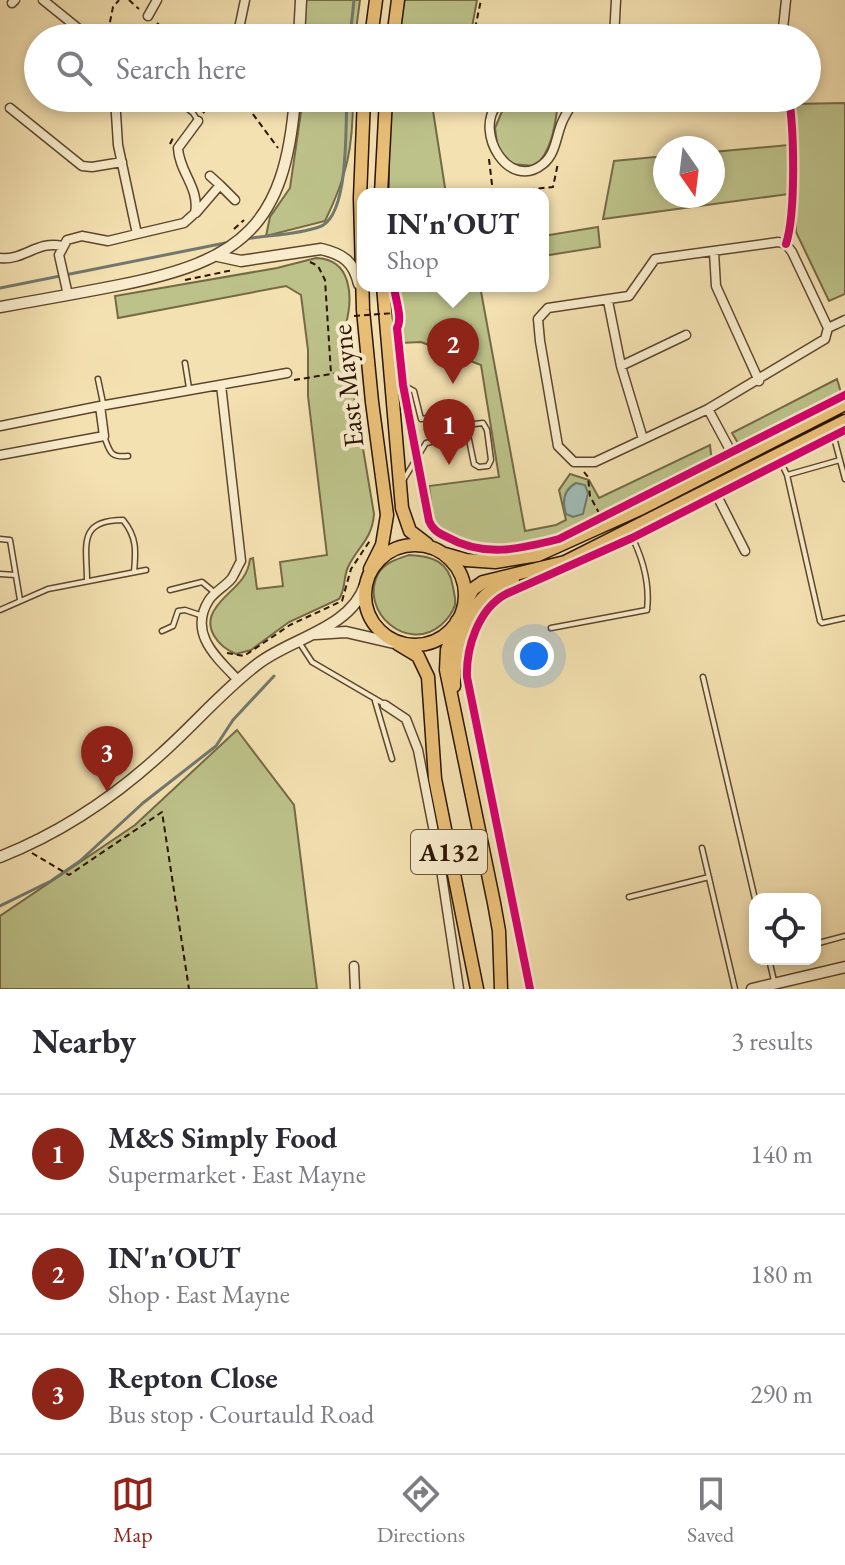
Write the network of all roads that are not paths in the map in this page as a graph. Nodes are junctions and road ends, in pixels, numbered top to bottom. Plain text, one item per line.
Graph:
1 (43, 0) edge
2 (157, 0) edge
3 (245, 0) edge
4 (301, 0) edge
5 (376, 0) edge
6 (398, 0) edge
7 (616, 0) edge
8 (786, 0) edge
9 (148, 16) dead end
10 (73, 24) edge
11 (240, 24) edge
12 (300, 24) edge
13 (373, 24) edge
14 (395, 24) edge
15 (615, 24) edge
16 (783, 24) edge
17 (10, 108) dead end
18 (116, 112) edge
19 (192, 112) edge
20 (293, 112) edge
21 (363, 112) edge
22 (385, 112) edge
23 (493, 112) edge
24 (567, 112) edge
25 (200, 120) joint
26 (122, 162) junction
27 (210, 176) dead end
28 (220, 185) junction
29 (360, 188) edge
30 (381, 188) edge
31 (235, 200) dead end
32 (195, 213) junction
33 (137, 234) junction
34 (62, 246) junction
35 (714, 252) junction
36 (218, 256) junction
37 (0, 258) edge
38 (358, 292) edge
39 (384, 292) edge
40 (68, 295) junction
41 (608, 301) junction
42 (0, 307) edge
43 (357, 312) junction
44 (845, 320) edge
45 (828, 328) junction
46 (686, 335) dead end
47 (185, 363) dead end
48 (621, 366) junction
49 (391, 368) junction
50 (286, 377) road end
51 (98, 379) dead end
52 (759, 381) junction
53 (221, 385) junction
54 (189, 391) junction
55 (845, 404) edge
56 (102, 406) junction
57 (708, 409) junction
58 (421, 419) junction
59 (845, 421) edge
60 (466, 425) junction
61 (0, 426) edge
62 (422, 426) dead end
63 (832, 428) junction
64 (468, 435) junction
65 (104, 436) junction
66 (643, 439) junction
67 (0, 455) edge
68 (778, 455) junction
69 (128, 456) dead end
70 (840, 460) junction
71 (736, 461) junction
72 (787, 475) junction
73 (845, 479) edge
74 (400, 486) junction
75 (713, 488) junction
76 (629, 531) junction
77 (0, 539) edge
78 (432, 547) junction
79 (745, 551) dead end
80 (445, 554) junction
81 (370, 569) junction
82 (544, 569) junction
83 (146, 570) dead end
84 (134, 572) junction
85 (0, 574) edge
86 (15, 575) junction
87 (87, 581) junction
88 (365, 585) junction
89 (170, 590) dead end
90 (215, 594) junction
91 (20, 600) junction
92 (464, 605) junction
93 (0, 610) edge
94 (203, 616) junction
95 (845, 618) edge
96 (457, 621) junction
97 (551, 628) dead end
98 (162, 631) dead end
99 (298, 640) junction
100 (398, 644) junction
101 (703, 677) dead end
102 (238, 680) junction
103 (375, 699) junction
104 (385, 705) joint
105 (455, 709) junction
106 (392, 759) dead end
107 (702, 848) dead end
108 (0, 857) edge
109 (709, 877) junction
110 (754, 893) edge
111 (629, 897) dead end
112 (845, 936) edge
113 (821, 942) edge
114 (770, 965) edge
115 (354, 966) dead end
116 (844, 970) edge
117 (775, 984) junction
118 (355, 989) edge
119 (459, 989) edge
120 (477, 989) edge
121 (501, 989) edge
122 (735, 989) edge
123 (756, 989) edge

1 - 10 street
2 - 9 street
3 - 11 street
4 - 12 street
5 - 13 main road
6 - 14 main road
7 - 15 street
8 - 16 street
17 - 26 street
18 - 26 street
19 - 25 lane
20 - 36 street
21 - 29 main road, East Mayne
22 - 30 main road
23 - 24 street
25 - 32 street
26 - 33 street
27 - 28 street
28 - 31 street
28 - 32 street
32 - 33 street
33 - 34 street
34 - 37 street
34 - 40 street
35 - 41 street
35 - 45 street
35 - 52 street
36 - 40 street
36 - 43 street
38 - 43 main road, East Mayne
39 - 49 main road, East Mayne
40 - 42 street
41 - 48 street
41 - 66 street
43 - 81 main road, East Mayne
44 - 45 street
45 - 52 street
46 - 48 street
47 - 54 lane
48 - 66 street
49 - 58 lane
49 - 74 main road, East Mayne
50 - 53 street
51 - 56 lane
52 - 57 street
53 - 54 street
53 - 90 street
54 - 56 street
55 - 71 main road
56 - 61 street
56 - 65 street
57 - 66 street
57 - 71 street
58 - 60 lane
58 - 62 lane
59 - 63 main road
60 - 64 lane
60 - 64 lane
63 - 68 main road
63 - 70 lane
64 - 74 lane
65 - 67 street
65 - 69 lane
68 - 72 lane
68 - 75 main road
70 - 72 lane
70 - 73 lane
71 - 80 main road
72 - 95 lane
74 - 78 main road, East Mayne
75 - 76 main road
75 - 79 street
76 - 82 main road
76 - 97 lane
77 - 86 lane
78 - 80 main road
78 - 81 main road
80 - 92 main road
81 - 88 main road
82 - 92 main road
82 - 105 main road
83 - 84 lane
84 - 87 lane
84 - 87 lane
85 - 86 lane
86 - 91 lane
87 - 91 lane
88 - 99 street
88 - 100 main road, A132
89 - 90 lane
90 - 94 street
91 - 93 lane
92 - 96 main road, A132
94 - 98 lane
94 - 102 street
96 - 100 main road
96 - 105 main road, A132
99 - 100 street
99 - 102 street
99 - 103 lane
100 - 120 main road, A132
101 - 110 lane
102 - 108 street
103 - 104 lane
103 - 106 lane
104 - 119 street
105 - 121 main road, A132
107 - 109 lane
109 - 111 lane
109 - 122 lane
112 - 113 lane
114 - 117 lane
115 - 118 street
116 - 117 street
117 - 123 street

